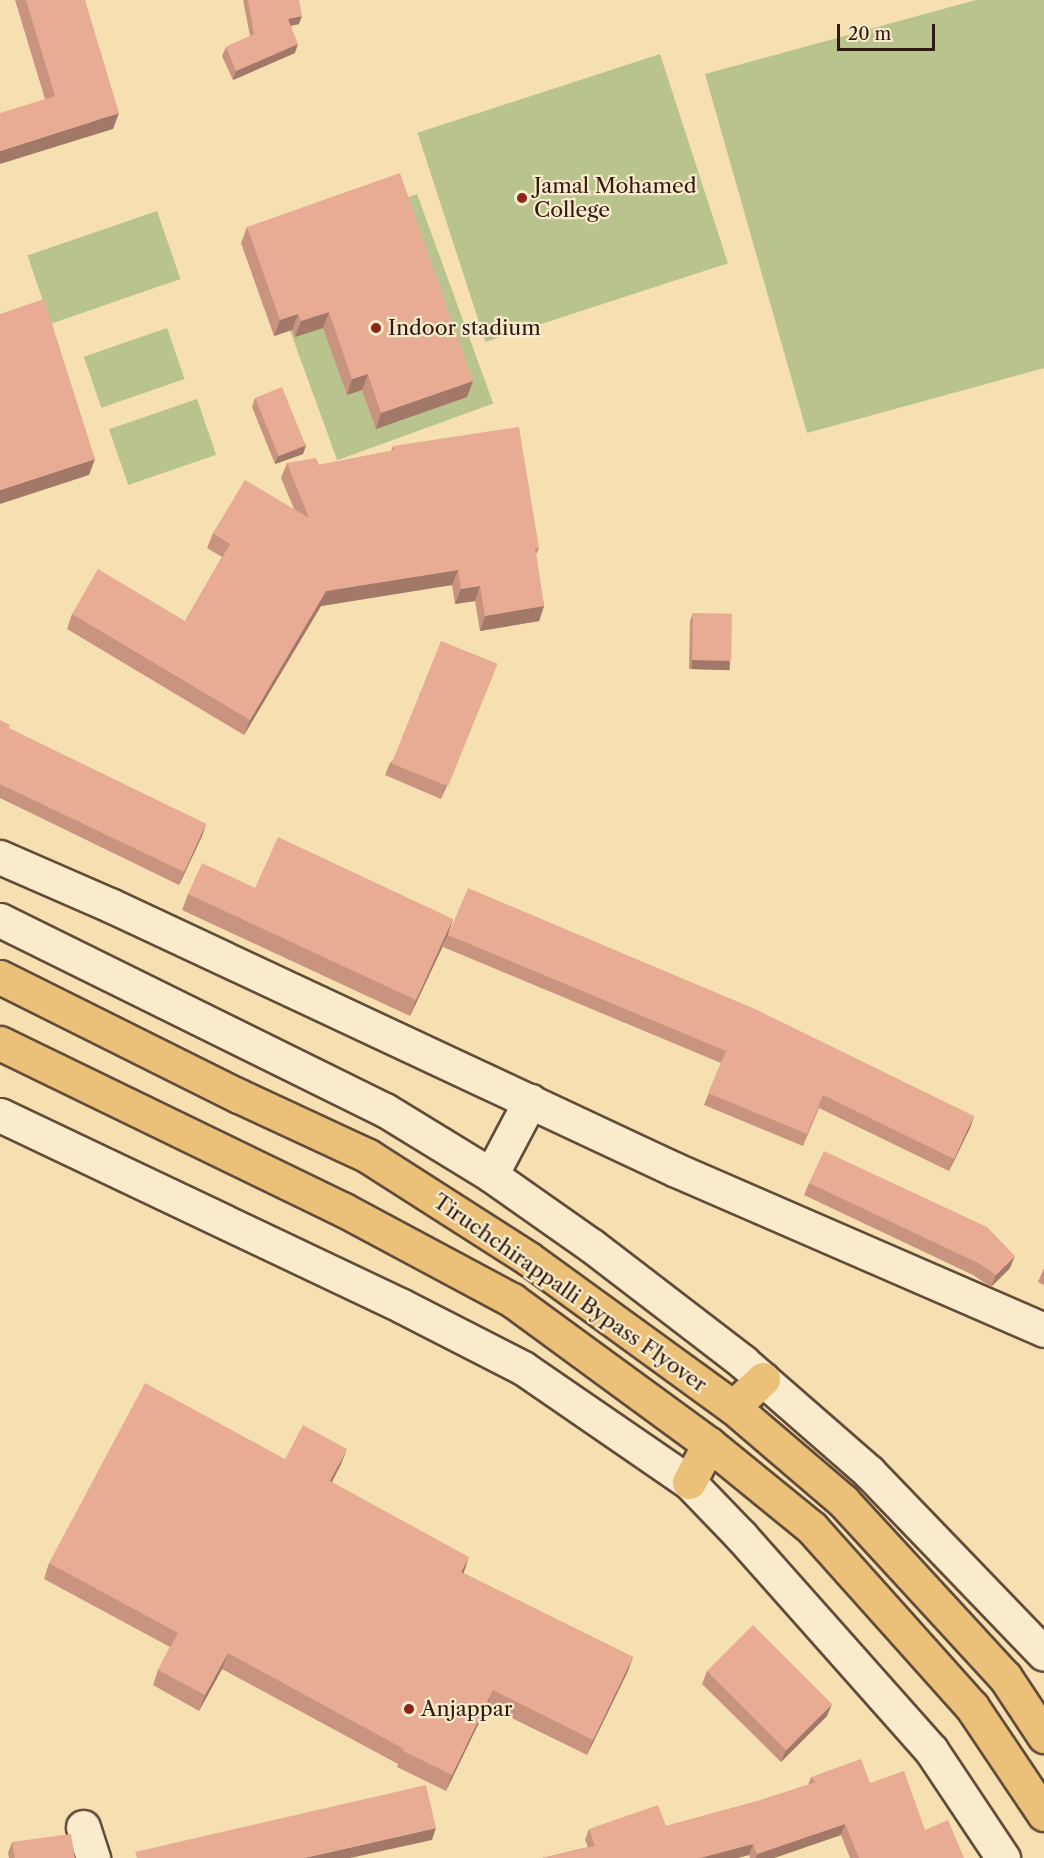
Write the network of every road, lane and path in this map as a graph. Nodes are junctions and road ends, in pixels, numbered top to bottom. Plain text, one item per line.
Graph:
1 (0, 857) edge
2 (0, 920) edge
3 (0, 977) edge
4 (0, 1043) edge
5 (530, 1101) junction
6 (0, 1115) edge
7 (491, 1175) junction
8 (1044, 1330) edge
9 (763, 1379) junction
10 (733, 1407) junction
11 (709, 1444) junction
12 (689, 1482) junction
13 (1041, 1647) edge
14 (1044, 1736) edge
15 (1044, 1815) edge
16 (83, 1827) dead end
17 (93, 1858) edge
18 (1003, 1858) edge

1 - 5 street
2 - 7 street
3 - 10 highway, Tiruchchirappalli Bypass Flyover
4 - 11 highway, Tiruchchirappalli Bypass Flyover
5 - 7 street
5 - 8 street
6 - 12 street
7 - 9 street
9 - 10 highway
9 - 13 street
10 - 14 highway, Tiruchchirappalli Bypass Flyover
11 - 12 highway
11 - 15 highway, Tiruchchirappalli Bypass Flyover
12 - 18 street
16 - 17 street

